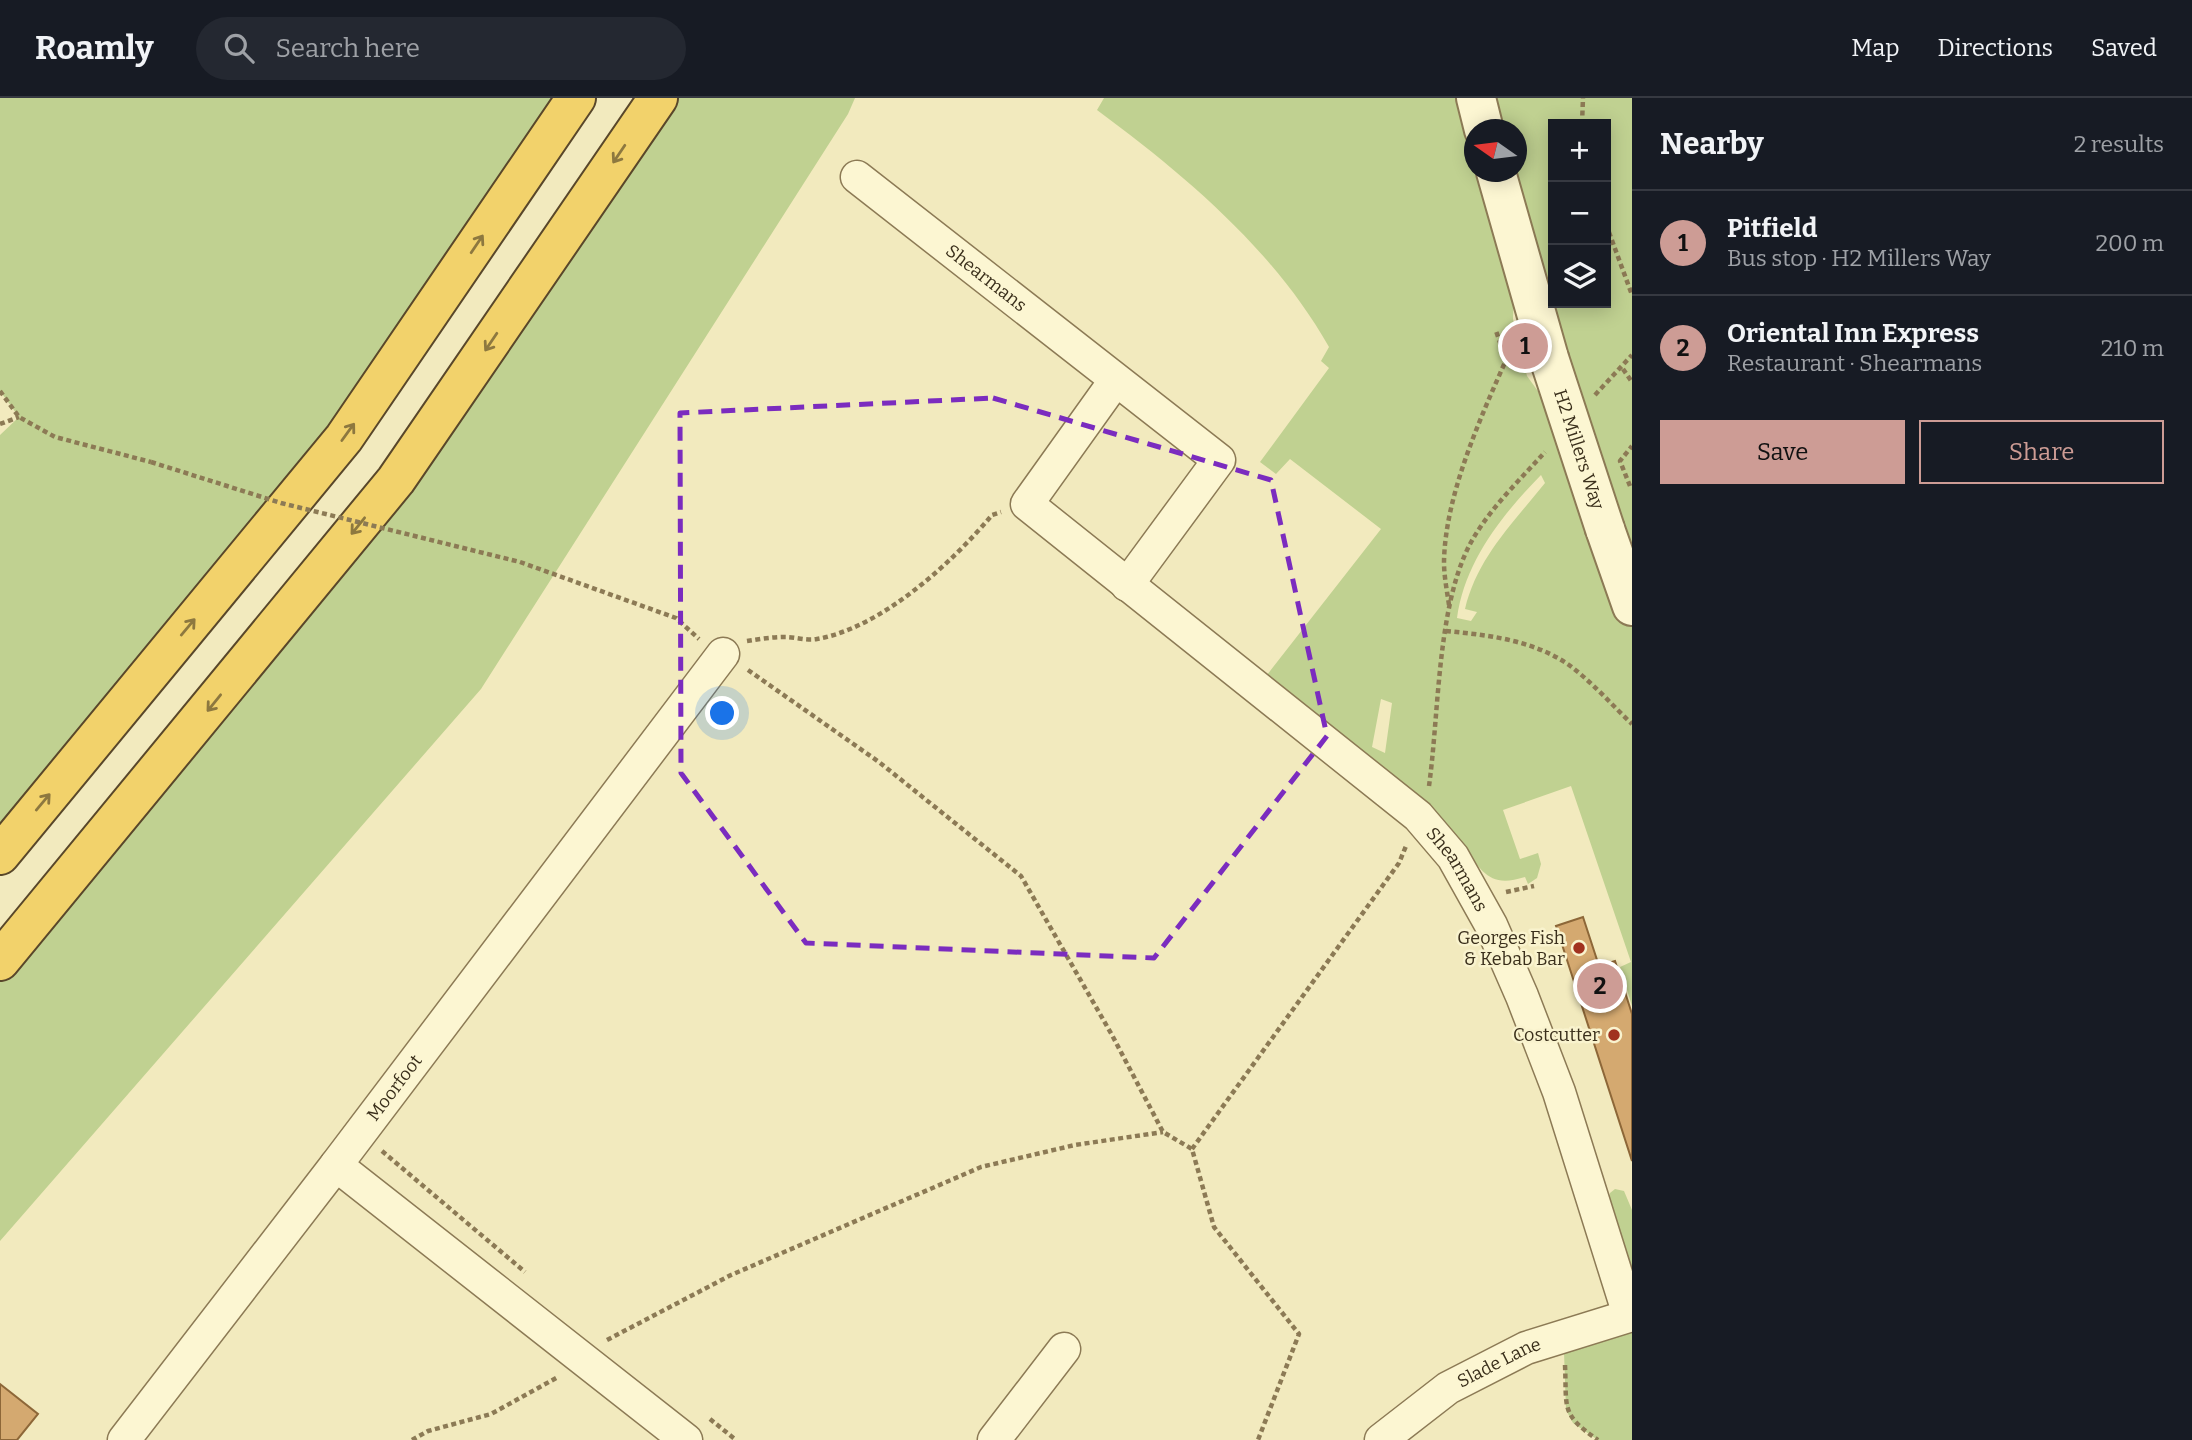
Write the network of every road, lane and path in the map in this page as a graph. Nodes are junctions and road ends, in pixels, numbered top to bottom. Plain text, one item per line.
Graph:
1 (576, 98) edge
2 (658, 98) edge
3 (1476, 98) edge
4 (1583, 98) edge
5 (1481, 119) edge
6 (1582, 119) edge
7 (857, 177) dead end
8 (1499, 182) edge
9 (1611, 237) edge
10 (1632, 295) edge
11 (1496, 331) dead end
12 (1632, 355) edge
13 (1623, 369) junction
14 (1115, 382) junction
15 (1632, 382) edge
16 (0, 390) edge
17 (1590, 401) dead end
18 (19, 417) junction
19 (0, 424) edge
20 (1632, 446) edge
21 (1548, 448) dead end
22 (1630, 486) edge
23 (1001, 512) dead end
24 (1128, 585) junction
25 (1632, 606) edge
26 (1450, 612) dead end
27 (1446, 631) junction
28 (730, 648) junction
29 (1632, 724) edge
30 (1418, 816) junction
31 (0, 855) edge
32 (1534, 886) dead end
33 (1499, 890) dead end
34 (0, 961) edge
35 (1163, 1132) junction
36 (377, 1147) dead end
37 (1192, 1149) junction
38 (336, 1165) junction
39 (533, 1279) dead end
40 (1631, 1315) edge
41 (596, 1331) dead end
42 (1560, 1337) junction
43 (617, 1348) dead end
44 (1064, 1349) dead end
45 (595, 1350) junction
46 (701, 1413) dead end
47 (124, 1440) edge
48 (412, 1440) edge
49 (686, 1440) edge
50 (736, 1440) edge
51 (994, 1440) edge
52 (1258, 1440) edge
53 (1381, 1440) edge
54 (1598, 1440) edge

31 -> 1 highway
2 -> 34 highway
3 - 5 street
4 - 6 path
7 - 14 street, Shearmans
8 - 25 street, H2 Millers Way, bridge
9 - 10 path
11 - 26 path
12 - 13 path
13 - 15 path
13 - 17 path
14 - 24 street, Shearmans
14 - 24 street, Shearmans
16 - 18 path
18 - 19 path
18 - 28 path, bridge
20 - 22 path
21 - 27 path
23 - 28 path
24 - 30 street, Shearmans
27 - 29 path
27 - 30 path
28 - 35 path
28 - 38 street, Moorfoot
30 - 37 path
30 - 40 street, Shearmans
32 - 33 path
35 - 37 path
35 - 45 path
36 - 39 path
37 - 52 path
38 - 45 street
38 - 47 street, Moorfoot
40 - 42 street, Slade Lane
41 - 45 path
42 - 53 street, Slade Lane
42 - 54 path
43 - 45 path
44 - 51 street
45 - 48 path
45 - 49 street
46 - 50 path

